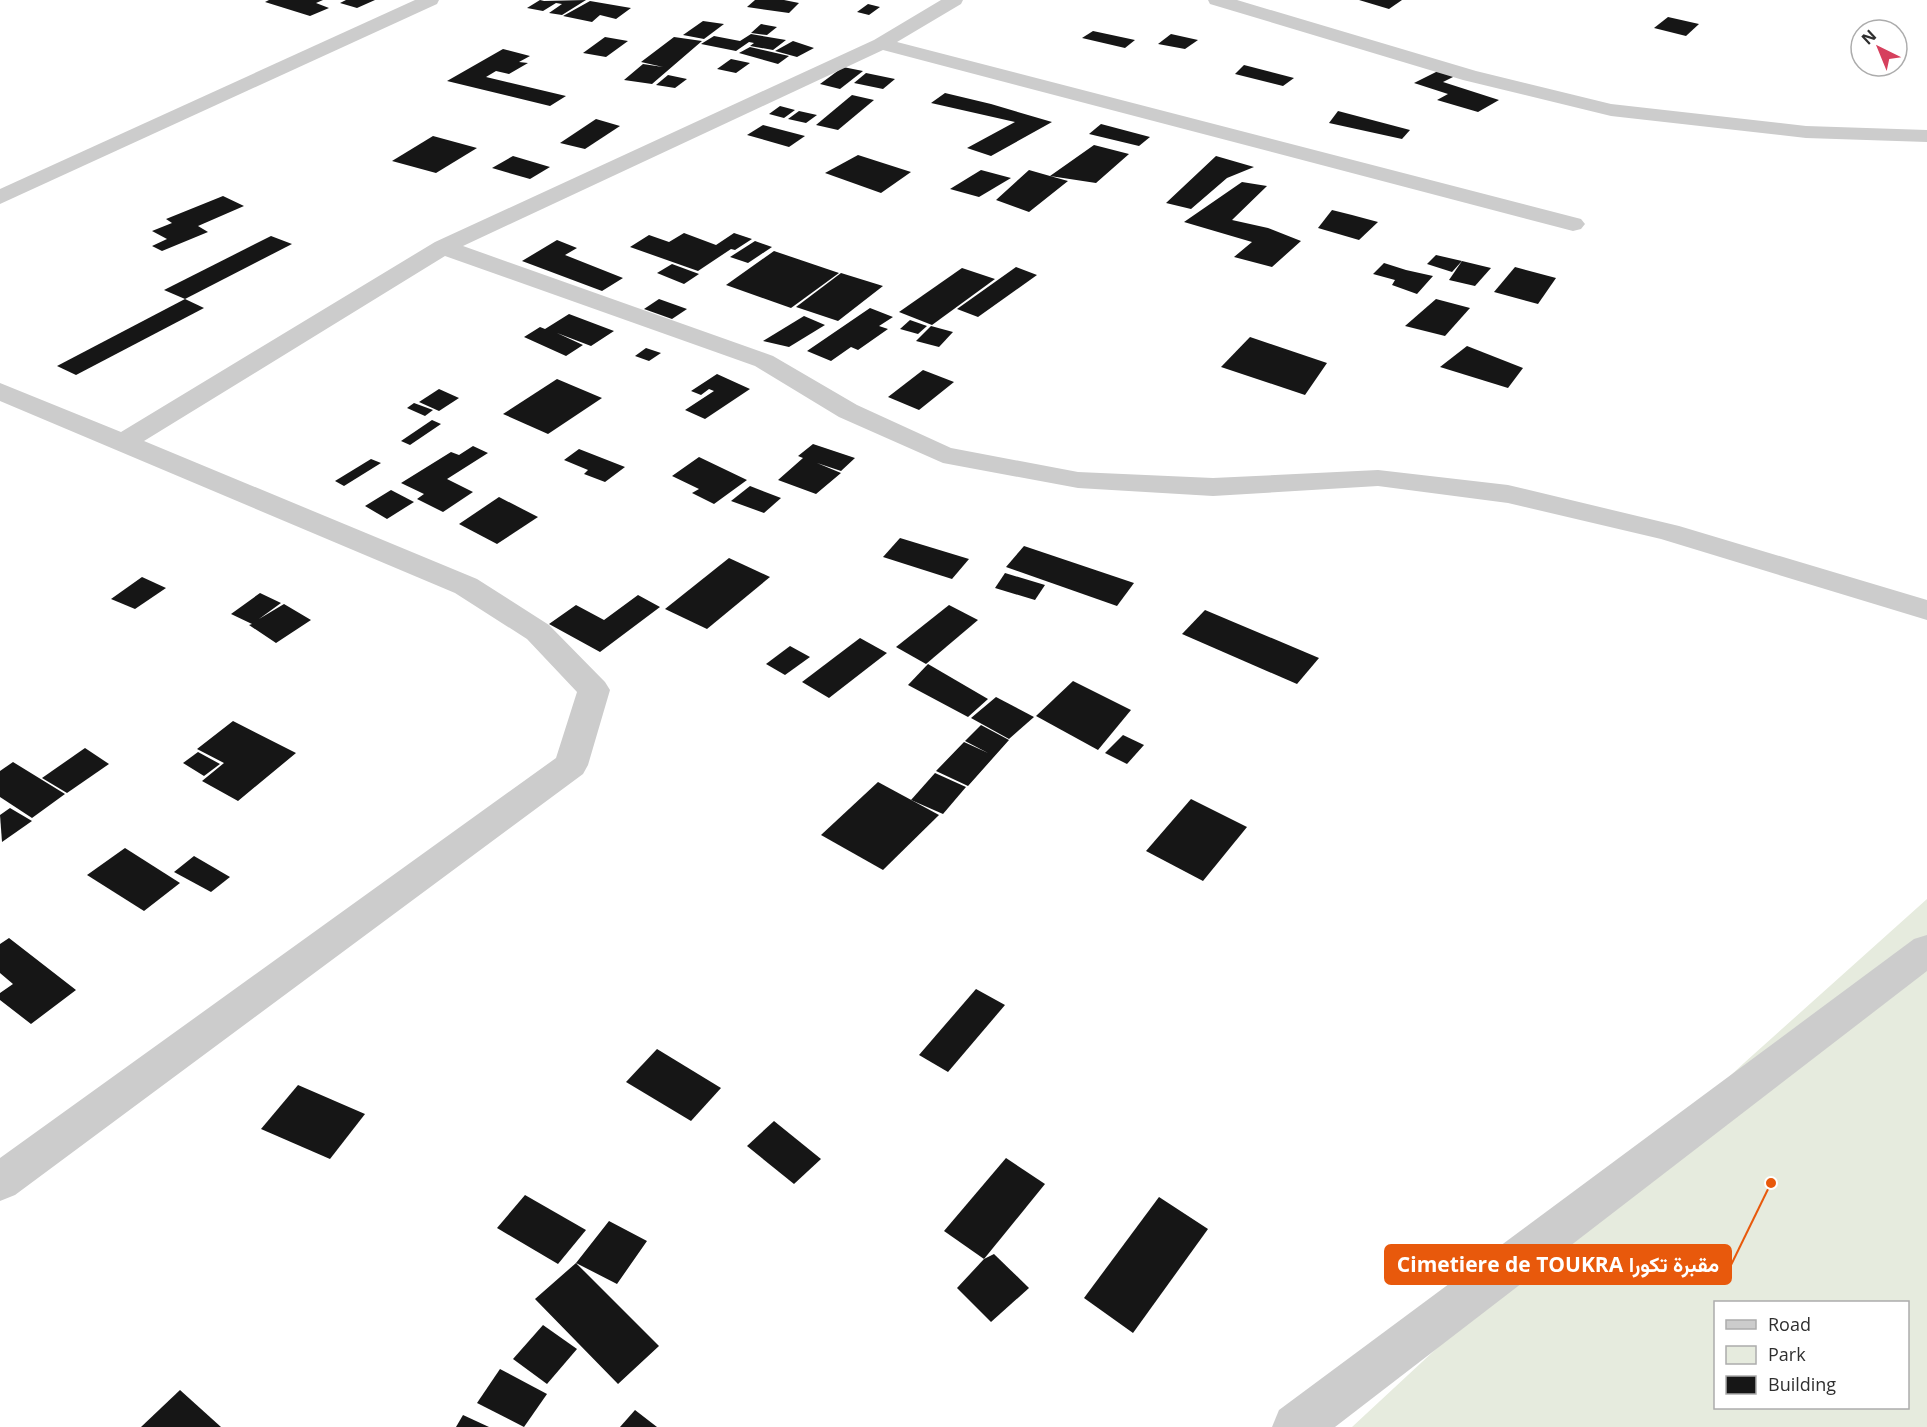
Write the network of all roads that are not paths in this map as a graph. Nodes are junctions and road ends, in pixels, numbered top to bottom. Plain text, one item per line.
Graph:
1 (430, 0) edge
2 (954, 0) edge
3 (1218, 0) edge
4 (881, 44) junction
5 (1927, 136) edge
6 (0, 197) edge
7 (1573, 224) dead end
8 (442, 247) junction
9 (0, 391) edge
10 (123, 442) junction
11 (1927, 610) edge
12 (1927, 950) edge
13 (0, 1182) edge
14 (1296, 1427) edge

1 - 6 street
2 - 4 street
3 - 5 street
4 - 7 street
4 - 8 street
8 - 10 street
8 - 11 street
9 - 10 street
10 - 13 street
12 - 14 street

